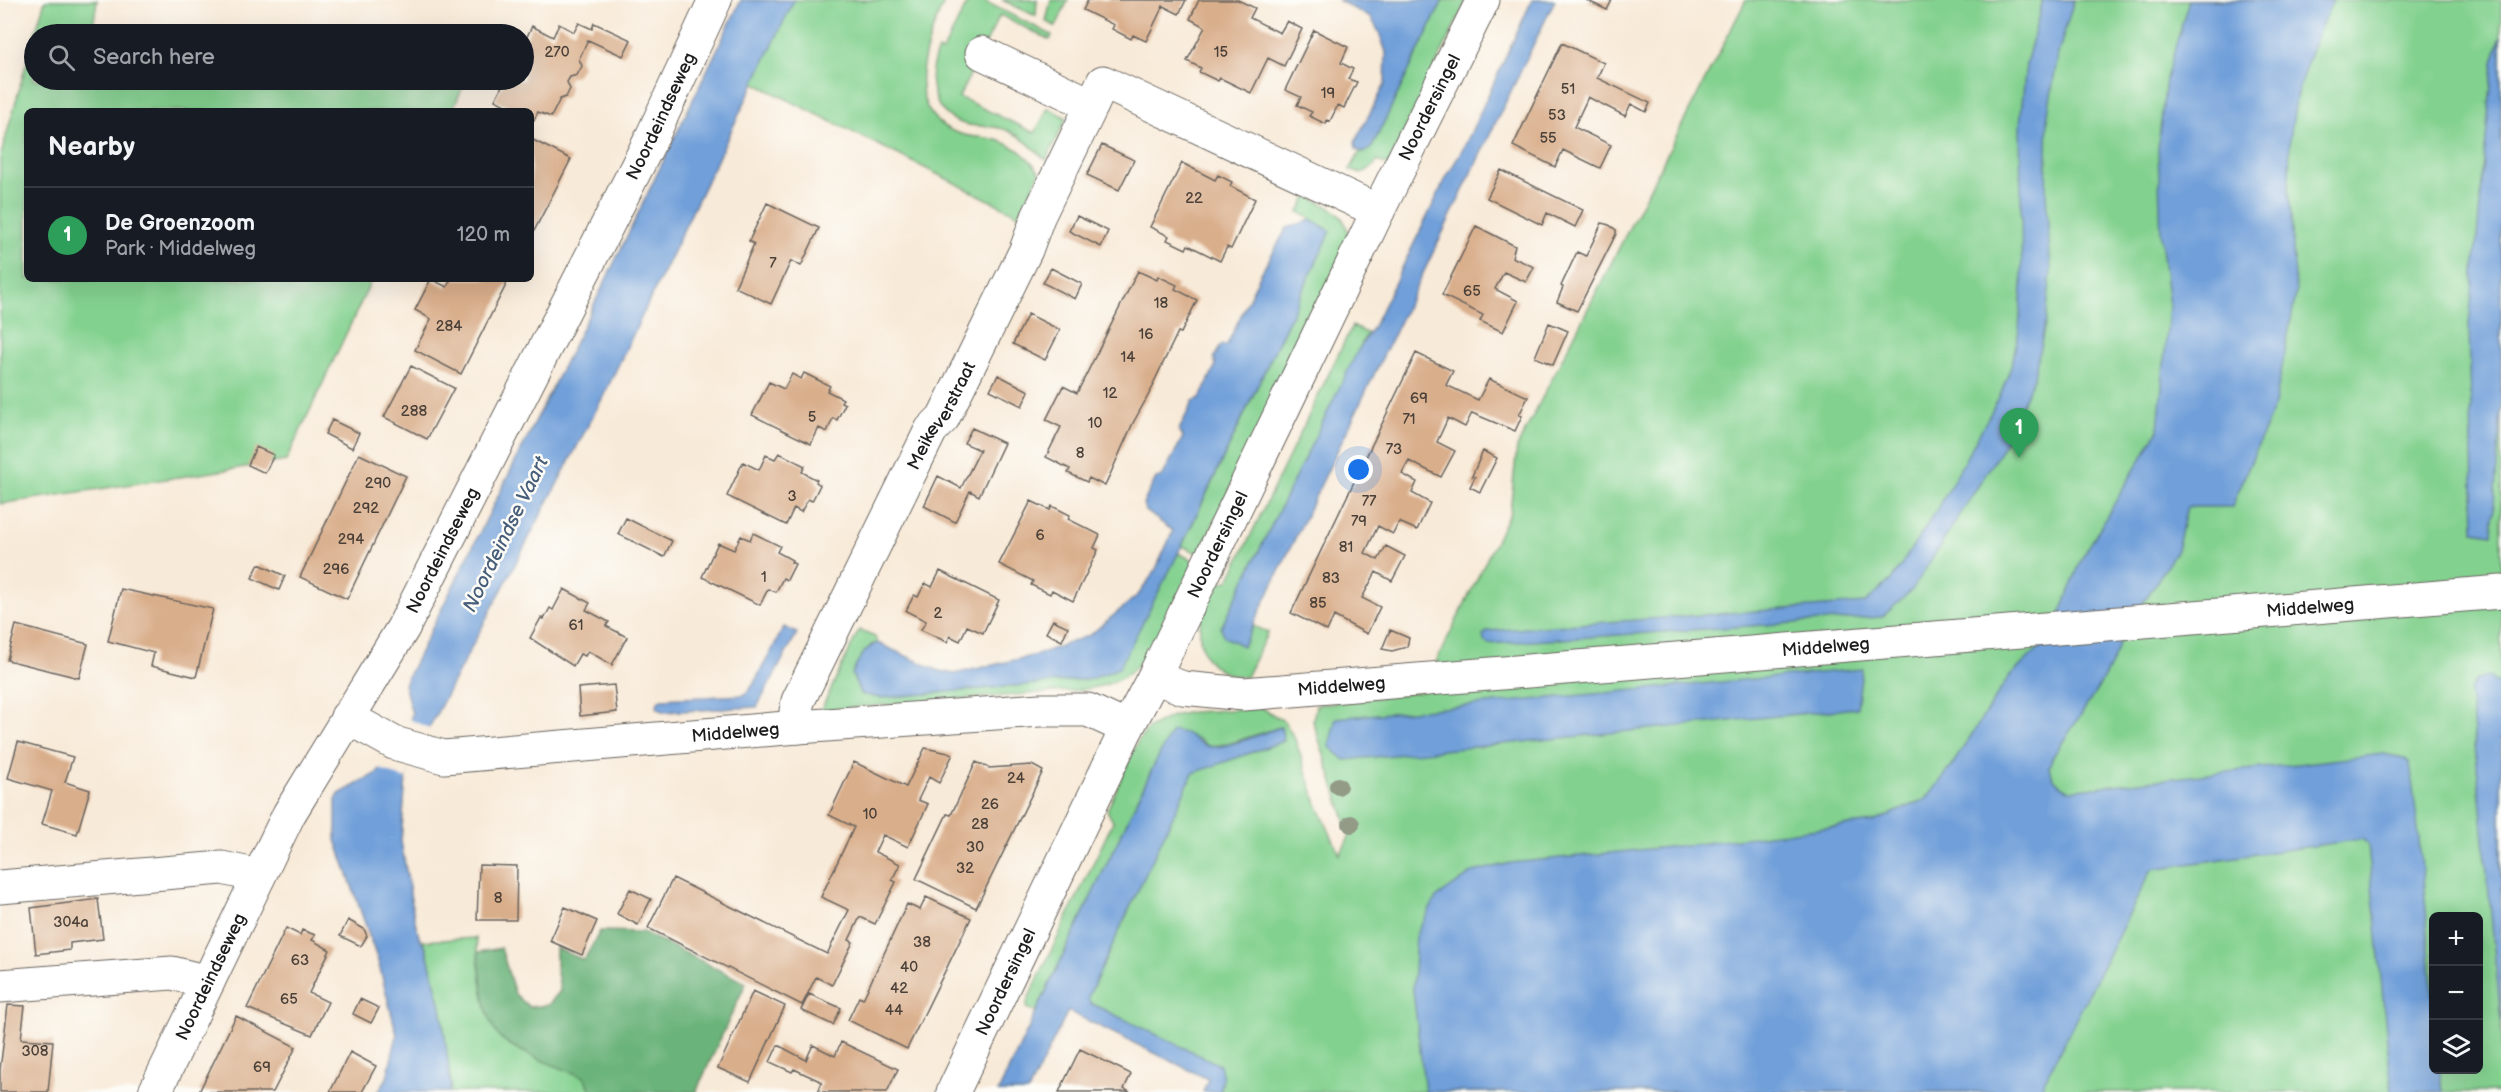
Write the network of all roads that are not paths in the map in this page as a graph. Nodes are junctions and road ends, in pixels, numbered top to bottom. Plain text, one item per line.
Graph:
1 (715, 0) edge
2 (1483, 0) edge
3 (982, 53) dead end
4 (1092, 105) junction
5 (1378, 211) junction
6 (2501, 592) edge
7 (1154, 677) junction
8 (347, 717) junction
9 (798, 727) junction
10 (1127, 728) junction
11 (259, 876) junction
12 (0, 887) edge
13 (208, 982) junction
14 (0, 986) edge
15 (155, 1092) edge
16 (953, 1092) edge

1 - 8 street, Noordeindseweg
2 - 5 street, Noordersingel
3 - 4 street
4 - 5 street, Meikeverstraat
4 - 9 street, Meikeverstraat
5 - 7 street, Noordersingel
6 - 7 street, Middelweg
7 - 10 street, Noordersingel
8 - 9 street, Middelweg
8 - 11 street, Noordeindseweg
9 - 10 street, Middelweg
10 - 16 street, Noordersingel
11 - 12 street
11 - 13 street, Noordeindseweg
13 - 14 street
13 - 15 street, Noordeindseweg

